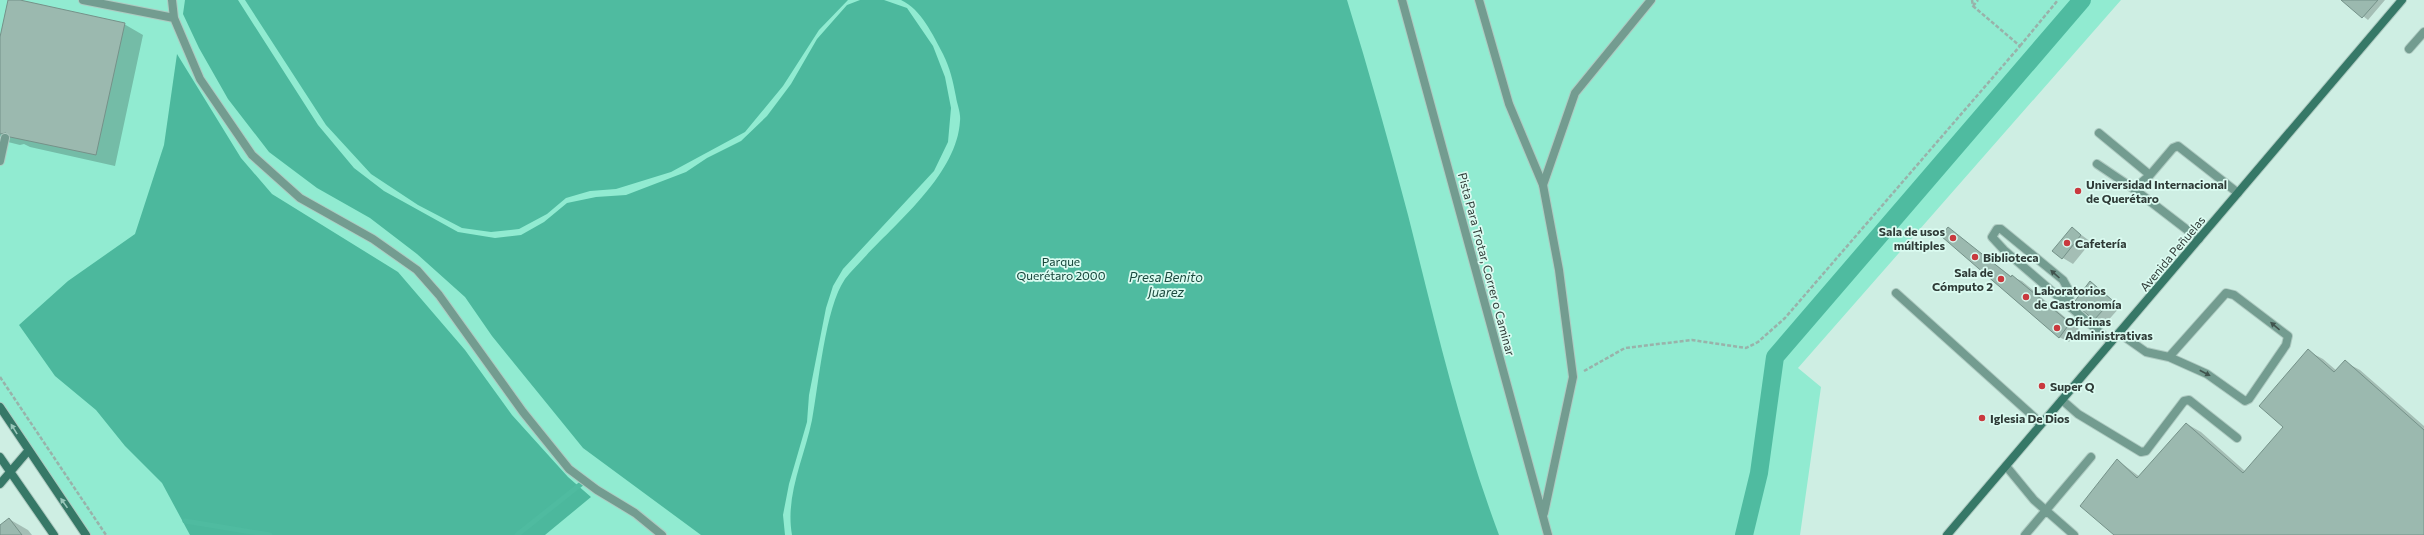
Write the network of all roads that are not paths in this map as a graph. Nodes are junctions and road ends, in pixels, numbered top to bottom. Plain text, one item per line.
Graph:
1 (83, 0) edge
2 (172, 0) edge
3 (1402, 0) edge
4 (1479, 0) edge
5 (1651, 0) edge
6 (2402, 0) edge
7 (174, 18) junction
8 (2424, 32) edge
9 (2409, 48) dead end
10 (2099, 133) dead end
11 (5, 138) dead end
12 (0, 161) edge
13 (2097, 164) dead end
14 (2150, 175) junction
15 (1543, 185) junction
16 (2134, 189) junction
17 (2238, 194) junction
18 (2199, 239) junction
19 (1896, 293) dead end
20 (2071, 308) junction
21 (2119, 333) junction
22 (2111, 342) junction
23 (2170, 357) junction
24 (2062, 400) junction
25 (0, 408) edge
26 (2040, 425) junction
27 (2237, 438) dead end
28 (28, 451) junction
29 (0, 457) edge
30 (2091, 457) dead end
31 (2006, 466) junction
32 (10, 472) junction
33 (0, 484) edge
34 (2046, 511) junction
35 (1543, 516) junction
36 (54, 535) edge
37 (86, 535) edge
38 (662, 535) edge
39 (1548, 535) edge
40 (1947, 535) edge
41 (2025, 535) edge
42 (2074, 535) edge

1 - 7 street
2 - 7 street
3 - 35 street, Pista Para Trotar, Correr o Caminar
4 - 15 street
5 - 15 street
6 - 17 street, Avenida Peñuelas
7 - 38 street
8 - 9 street
10 - 14 street
11 - 12 street
13 - 16 street
14 - 16 street
14 - 17 street
15 - 35 street
16 - 18 street
17 - 18 street, Avenida Peñuelas
18 - 21 street, Avenida Peñuelas
19 - 26 street
20 -> 20 street
20 - 22 street
21 - 22 street, Avenida Peñuelas
21 - 23 street
22 - 24 street, Avenida Peñuelas
23 -> 23 street
24 - 26 street, Avenida Peñuelas
24 - 27 street
28 -> 25 street
26 - 31 street, Avenida Peñuelas
28 - 32 street
37 -> 28 street
29 - 32 street
30 - 34 street
31 - 34 street
31 - 40 street, Avenida Peñuelas
32 - 33 street
32 - 36 street
34 - 41 street
34 - 42 street
35 - 39 street, Pista Para Trotar, Correr o Caminar

